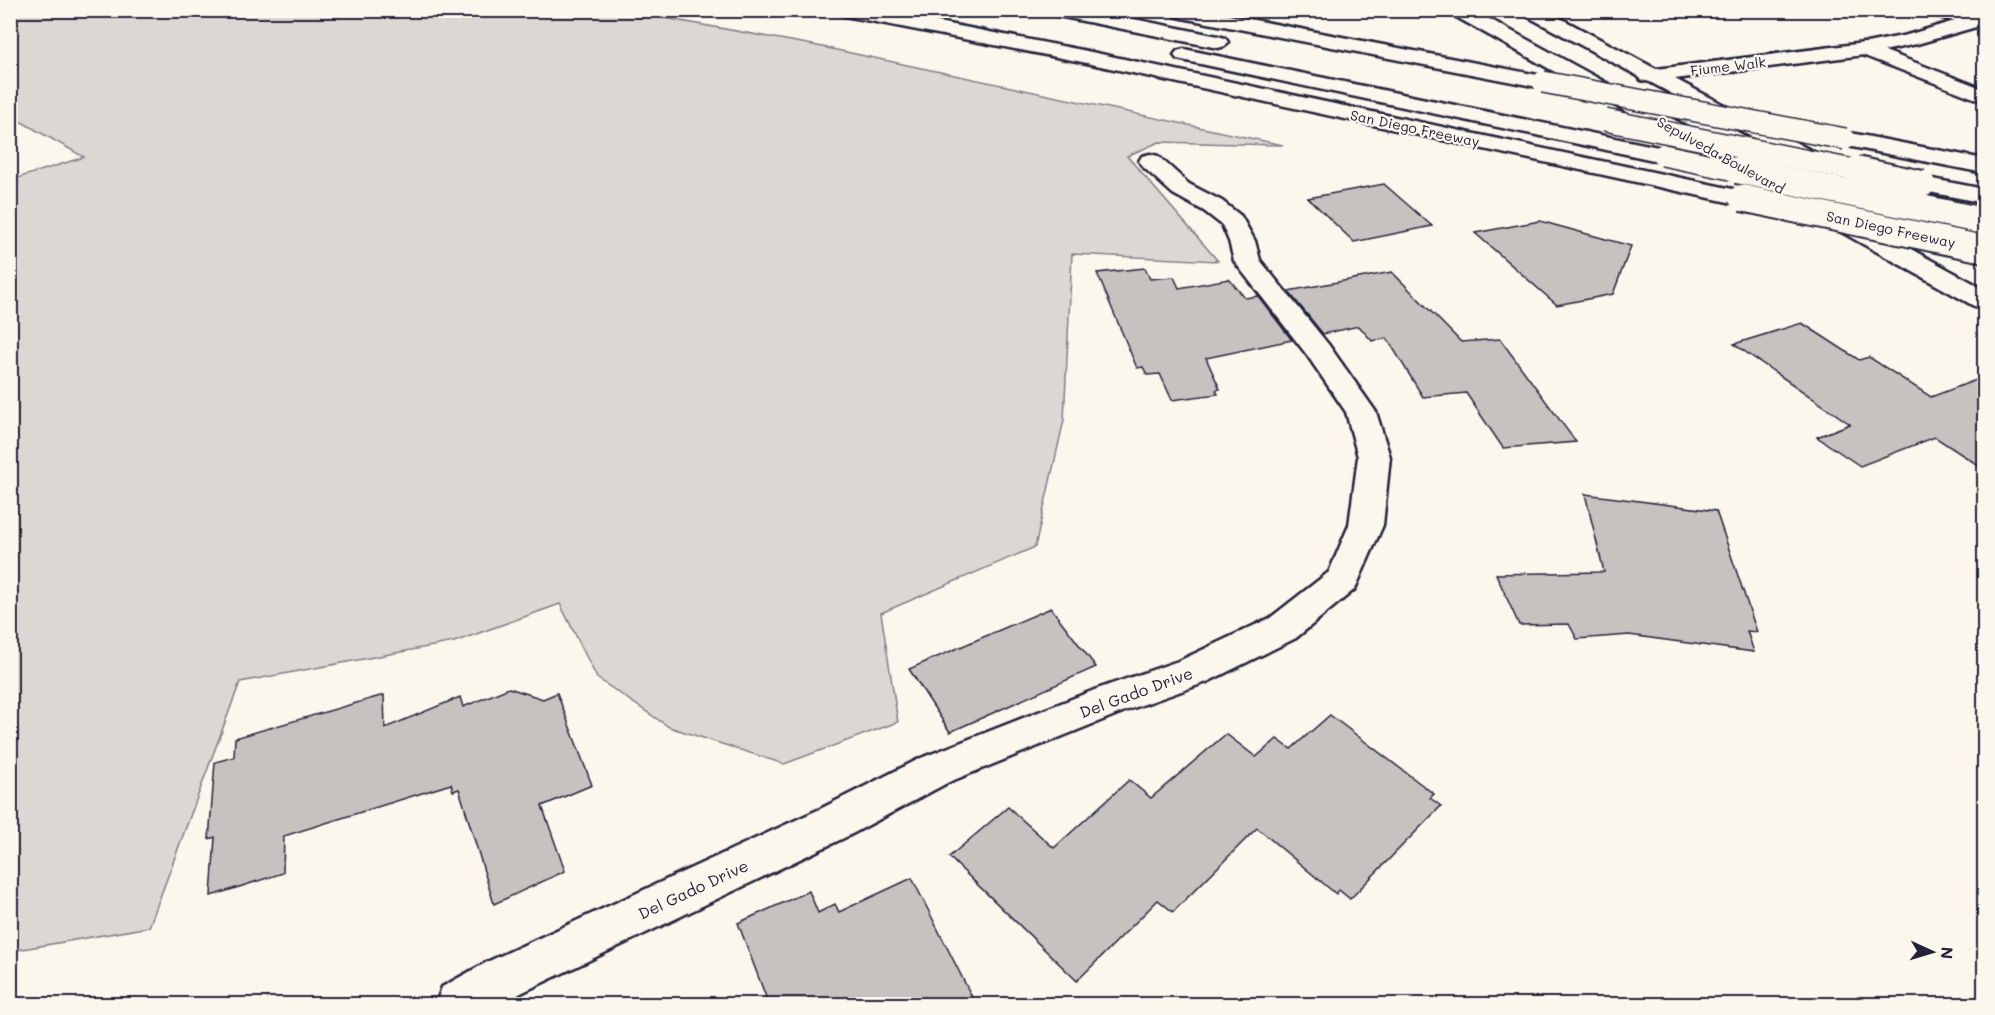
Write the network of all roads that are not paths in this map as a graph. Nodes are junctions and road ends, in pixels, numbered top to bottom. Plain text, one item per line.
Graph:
1 (845, 10) edge
2 (1172, 10) edge
3 (1458, 10) edge
4 (1530, 10) edge
5 (1936, 10) edge
6 (1052, 19) edge
7 (1980, 22) edge
8 (1238, 46) dead end
9 (1864, 49) junction
10 (1652, 76) junction
11 (1592, 84) junction
12 (1984, 96) edge
13 (1582, 115) dead end
14 (1150, 161) dead end
15 (1984, 166) edge
16 (1984, 196) edge
17 (1984, 221) edge
18 (1984, 250) edge
19 (1984, 300) edge
20 (459, 1005) edge

1 - 18 main road, San Diego Freeway, bridge
2 - 15 main road, bridge
3 - 11 main road, Sepulveda Boulevard
4 - 10 main road
5 - 7 main road
6 - 8 main road
6 - 17 main road, bridge
7 - 9 main road, Fiume Walk
9 - 10 main road, Fiume Walk
9 - 12 main road
10 - 11 main road, Fiume Walk
10 - 18 main road
11 - 19 main road, Sepulveda Boulevard
13 - 16 main road, bridge
14 - 20 main road, Del Gado Drive

